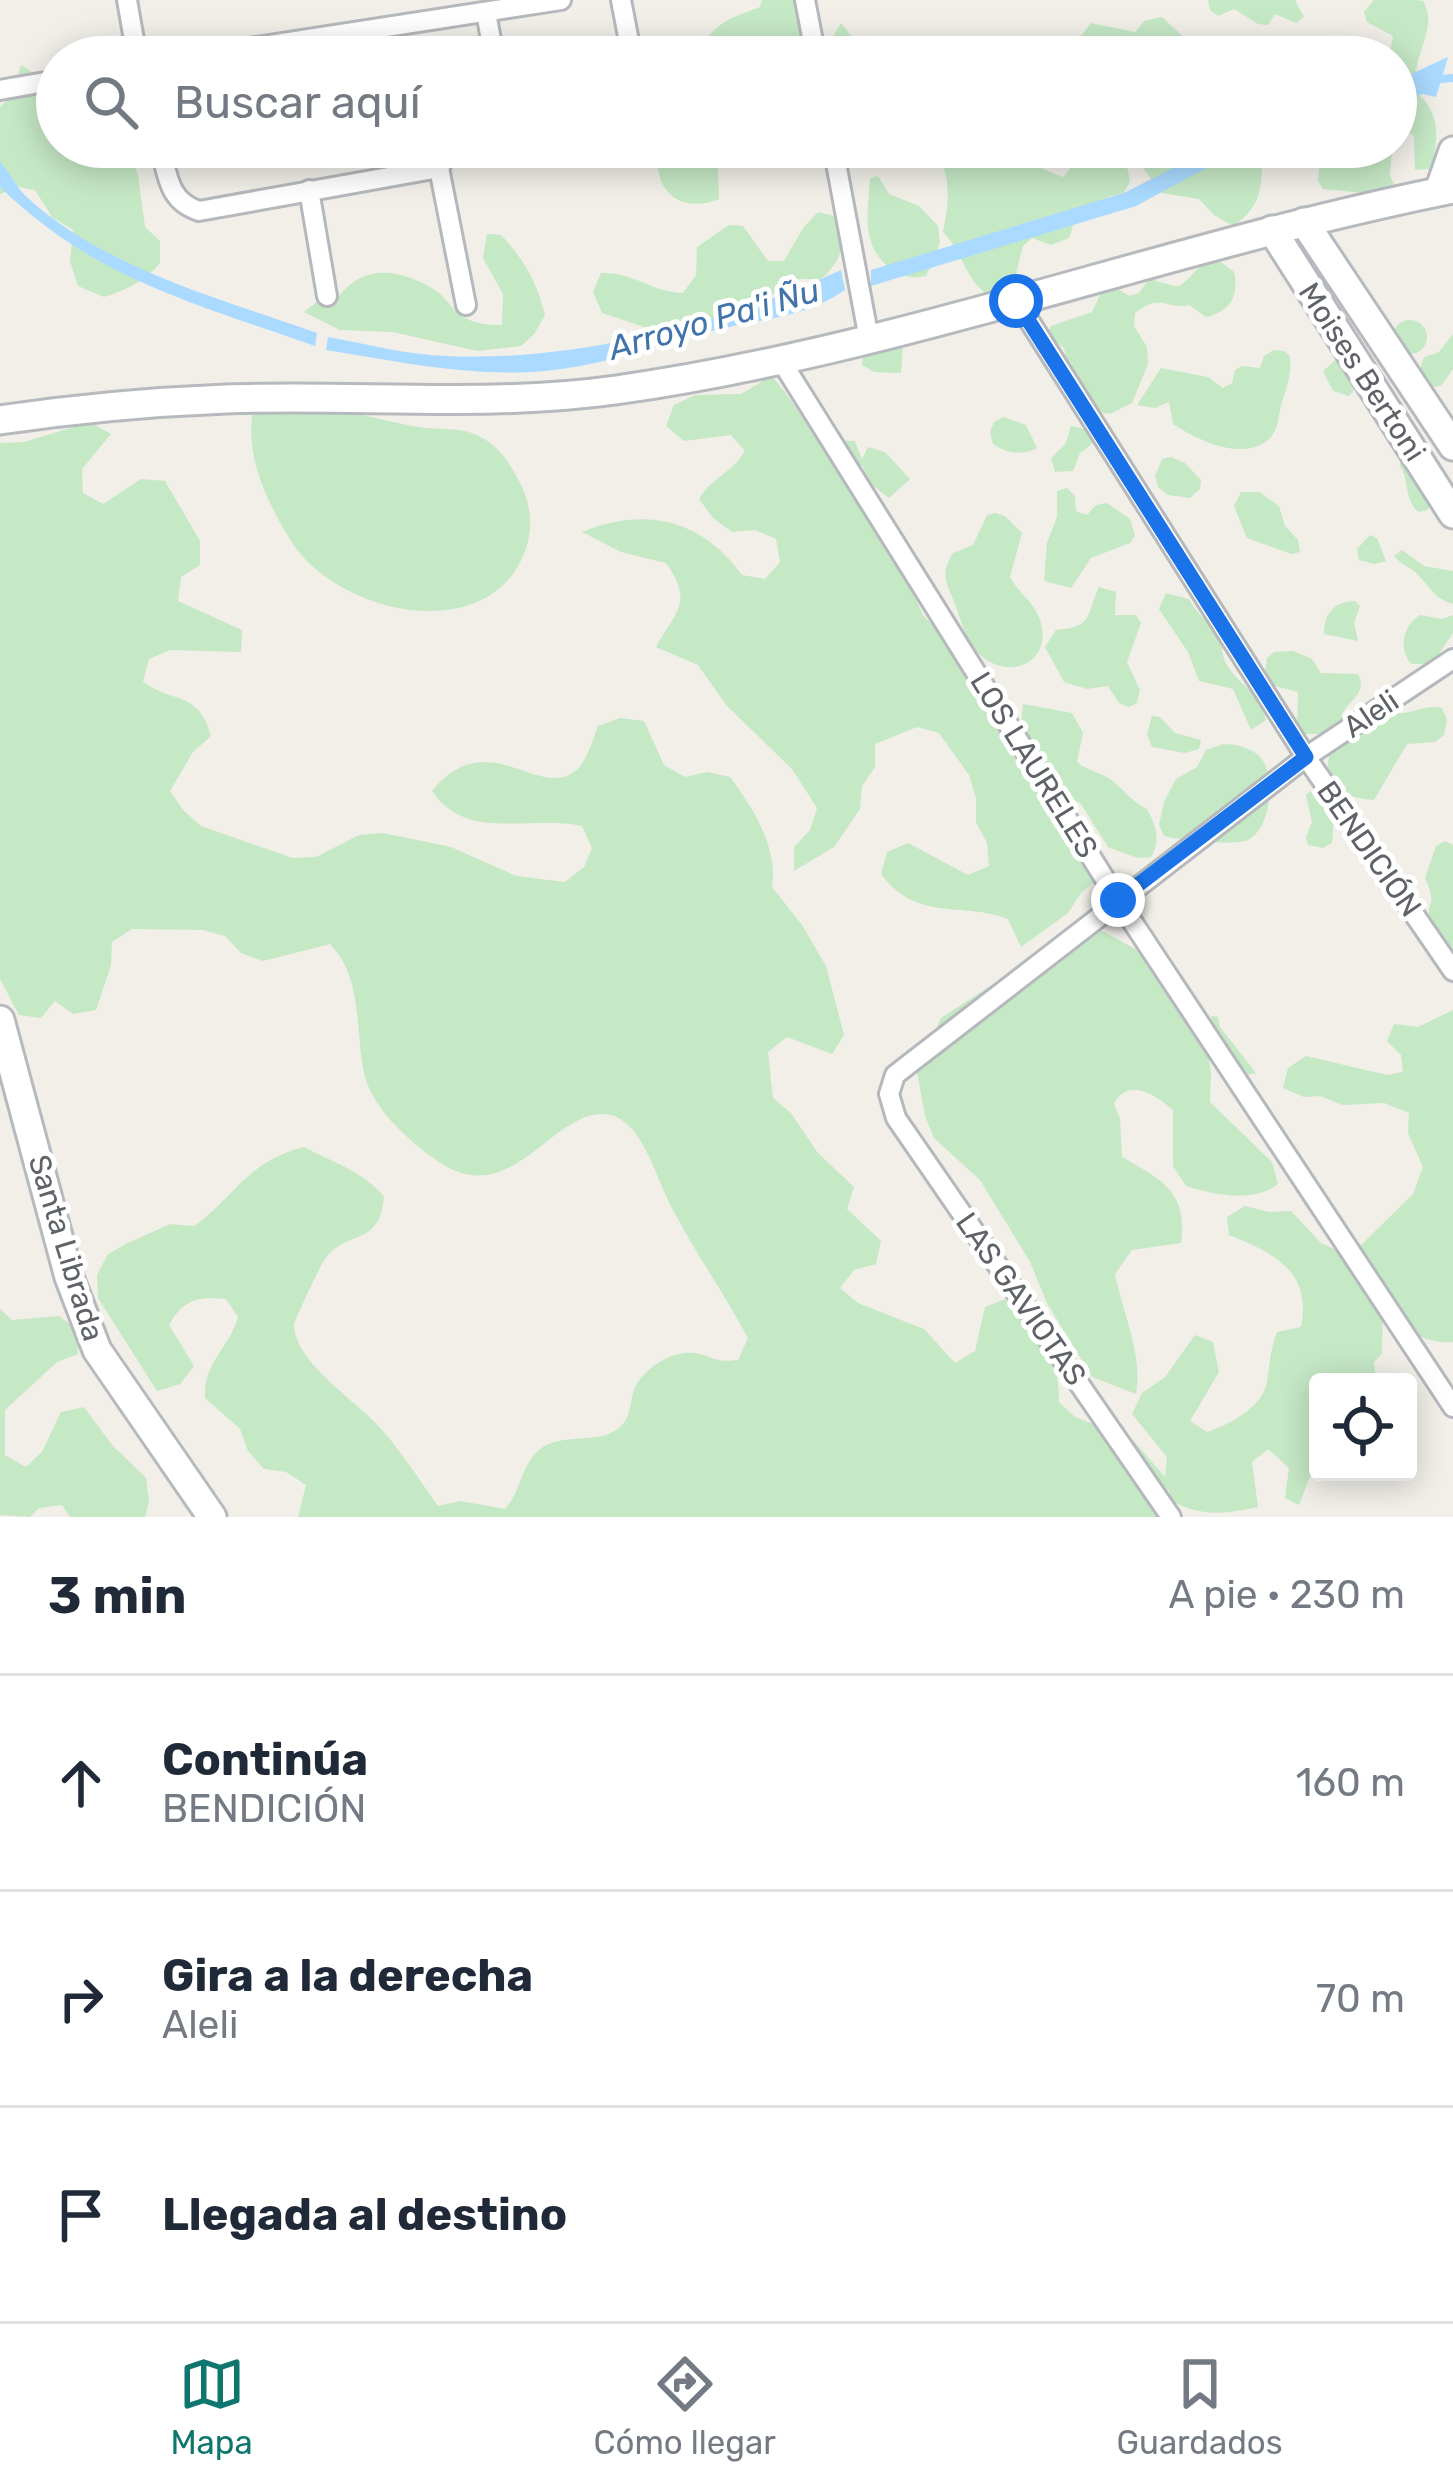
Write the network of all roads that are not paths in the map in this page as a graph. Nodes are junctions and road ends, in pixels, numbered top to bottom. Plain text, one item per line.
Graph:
1 (127, 0) edge
2 (561, 0) edge
3 (621, 0) edge
4 (805, 0) edge
5 (486, 12) junction
6 (133, 36) edge
7 (328, 36) edge
8 (490, 36) edge
9 (628, 36) edge
10 (812, 36) edge
11 (36, 84) edge
12 (0, 90) edge
13 (1453, 151) edge
14 (165, 168) edge
15 (439, 168) joint
16 (837, 168) edge
17 (309, 190) junction
18 (1446, 190) edge
19 (1304, 222) junction
20 (1272, 230) junction
21 (327, 296) dead end
22 (1016, 301) junction
23 (466, 305) dead end
24 (869, 339) junction
25 (781, 359) junction
26 (0, 420) edge
27 (1453, 446) edge
28 (1453, 514) edge
29 (1453, 659) edge
30 (1306, 757) junction
31 (1118, 900) junction
32 (1453, 971) edge
33 (0, 1019) edge
34 (895, 1076) joint
35 (1451, 1399) edge
36 (212, 1517) edge
37 (1171, 1517) edge

1 - 6 street
2 - 5 street
3 - 9 street
4 - 10 street
5 - 7 street
5 - 8 street
11 - 12 street
13 - 18 main road
14 - 17 street
15 - 17 street
15 - 23 street
16 - 24 street
17 - 21 street
18 - 19 main road
19 - 20 main road
19 - 27 main road, Moises Bertoni
20 - 22 main road
20 - 28 main road, Moises Bertoni
22 - 24 main road
22 - 30 street, BENDICIÓN
24 - 25 main road
25 - 26 main road
25 - 31 street, LOS LAURELES
29 - 30 street, Aleli
30 - 31 street, Aleli
30 - 32 street, BENDICIÓN
31 - 34 street, Aleli
31 - 35 street, LOS LAURELES
33 - 36 main road, Santa Librada
34 - 37 street, LAS GAVIOTAS

